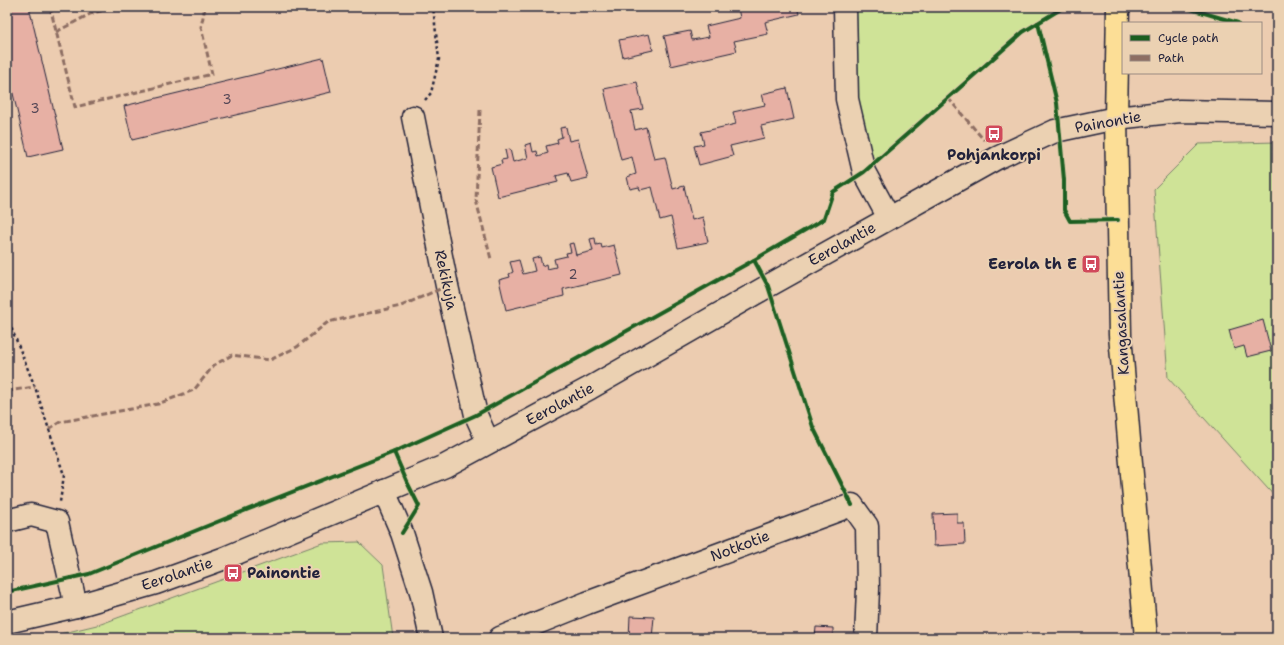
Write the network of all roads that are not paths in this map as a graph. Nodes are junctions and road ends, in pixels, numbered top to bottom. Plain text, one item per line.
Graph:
1 (845, 7) edge
2 (1118, 7) edge
3 (1277, 113) edge
4 (413, 116) road end
5 (1116, 118) junction
6 (889, 218) junction
7 (488, 442) junction
8 (384, 491) junction
9 (7, 521) edge
10 (76, 606) junction
11 (7, 622) edge
12 (431, 638) edge
13 (500, 638) edge
14 (866, 638) edge
15 (1146, 638) edge

1 - 6 street, Eerolantie
2 - 5 main road, Kangasalantie
3 - 5 street, Painontie
4 - 7 street, Rekikuja
5 - 6 street, Painontie
5 - 15 main road, Kangasalantie
6 - 7 street, Eerolantie
7 - 8 street, Eerolantie
8 - 10 street, Eerolantie
8 - 12 street
9 - 10 street
10 - 11 street, Eerolantie
13 - 14 street, Notkotie

